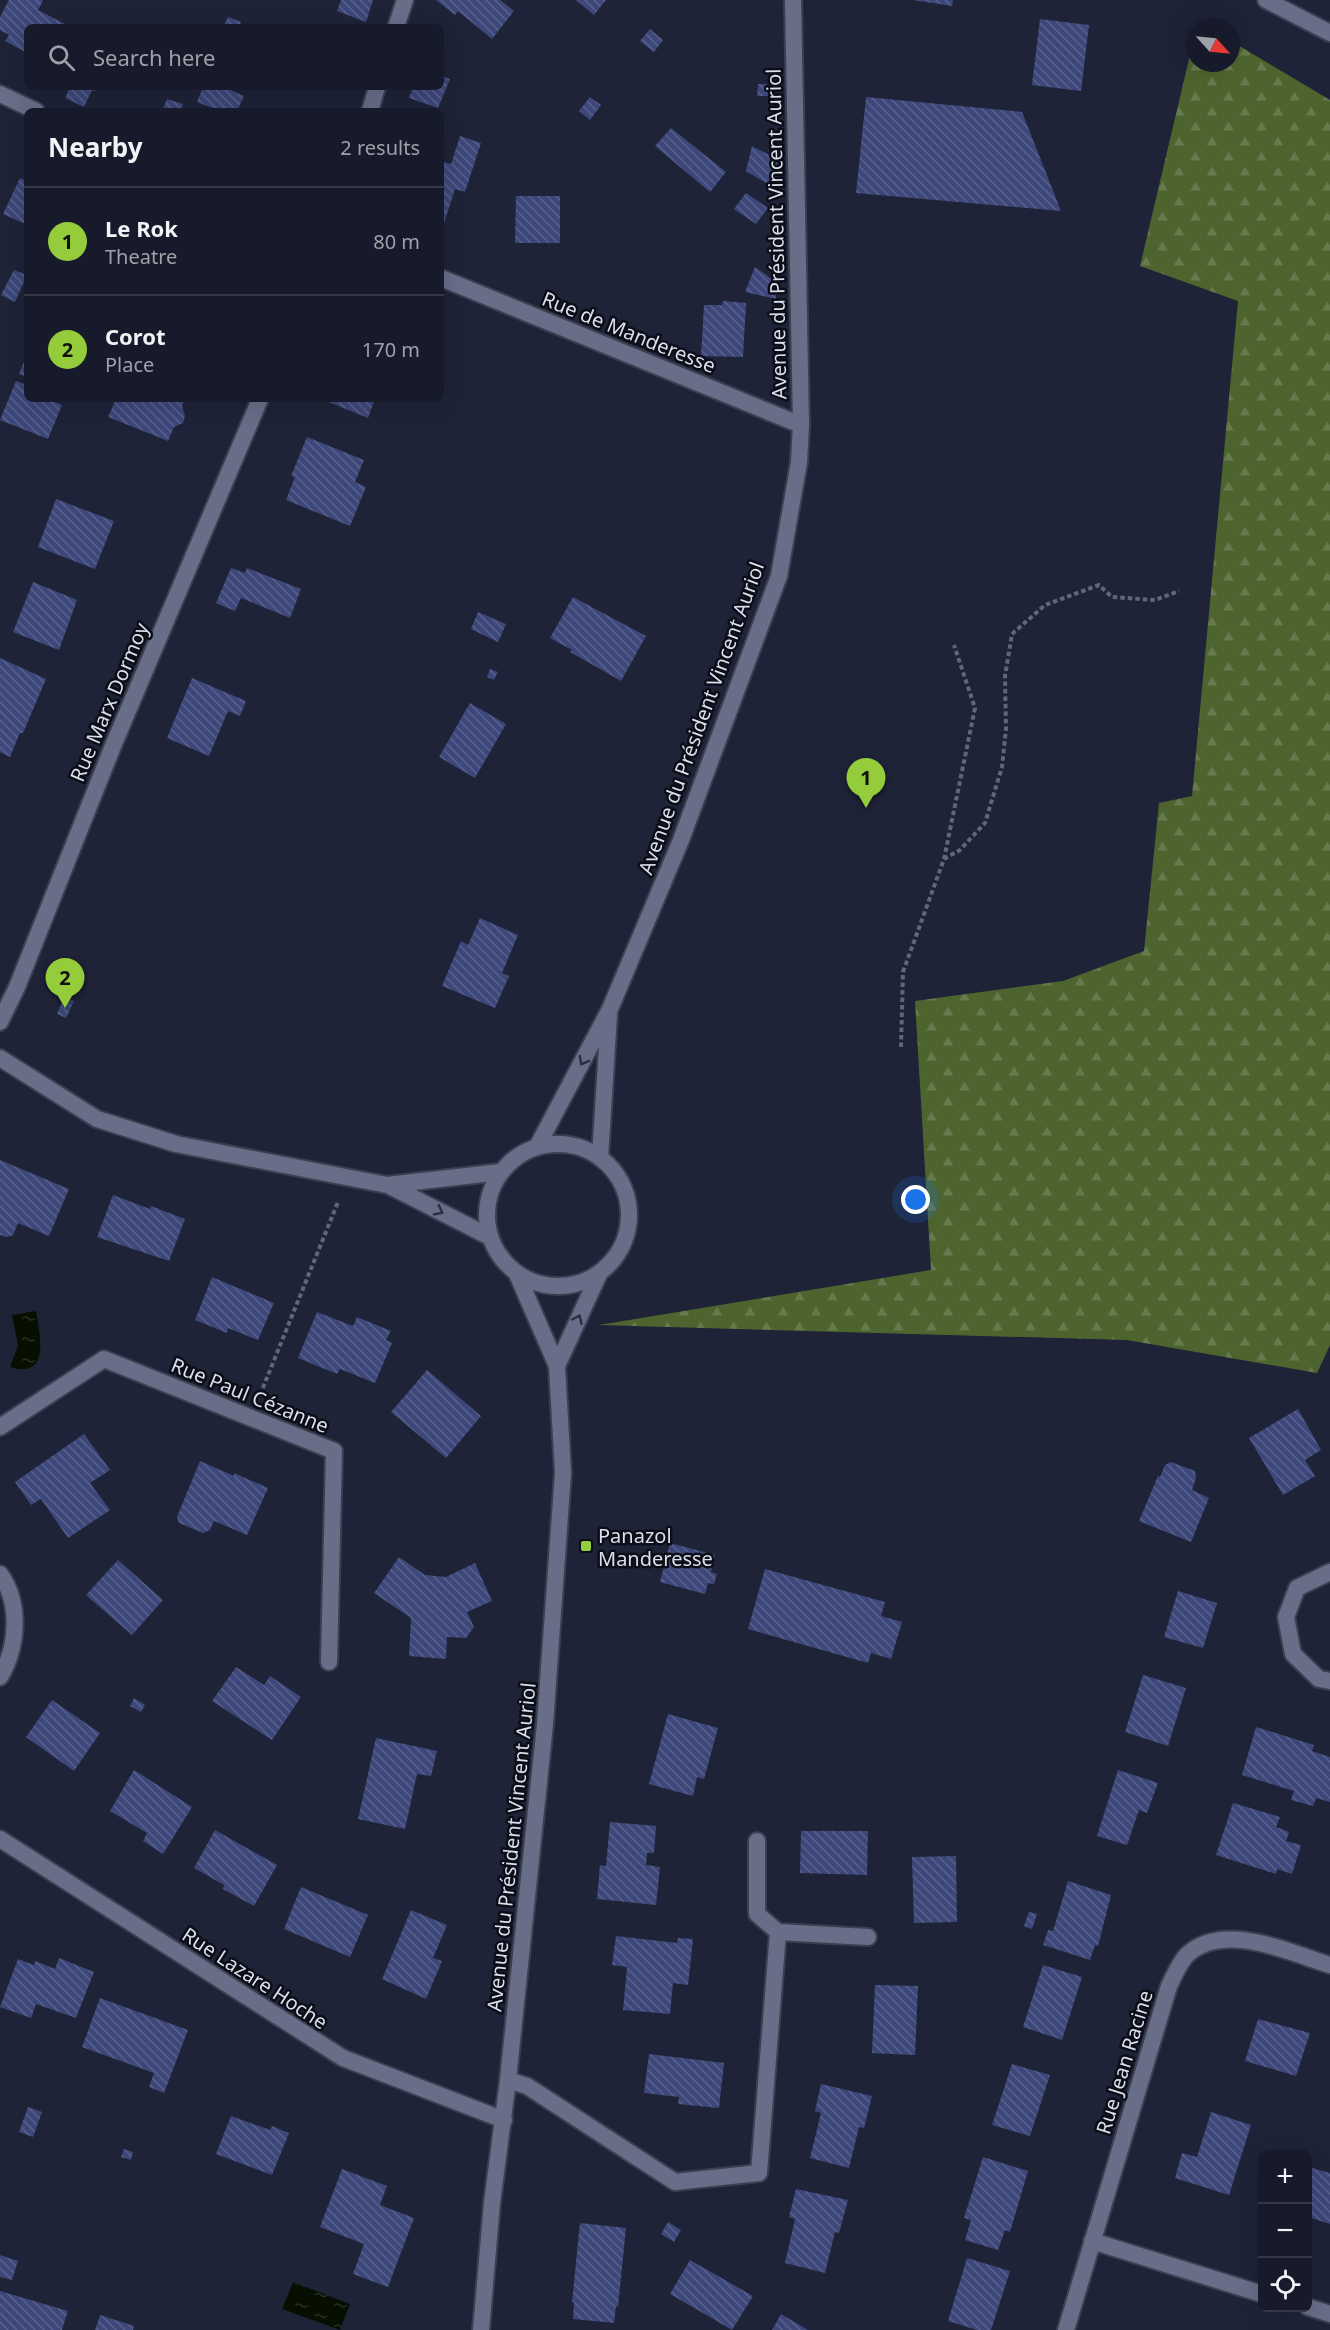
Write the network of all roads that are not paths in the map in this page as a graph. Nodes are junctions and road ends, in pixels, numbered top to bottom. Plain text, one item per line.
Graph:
1 (405, 0) edge
2 (793, 0) edge
3 (1266, 0) edge
4 (397, 24) edge
5 (1330, 33) edge
6 (376, 90) edge
7 (0, 94) edge
8 (30, 108) edge
9 (371, 108) edge
10 (444, 279) edge
11 (259, 402) edge
12 (801, 425) junction
13 (610, 1009) junction
14 (0, 1022) edge
15 (0, 1058) edge
16 (537, 1147) junction
17 (600, 1158) junction
18 (501, 1172) junction
19 (387, 1185) junction
20 (490, 1238) junction
21 (600, 1272) junction
22 (517, 1274) junction
23 (557, 1366) junction
24 (0, 1427) edge
25 (1330, 1572) edge
26 (0, 1574) edge
27 (329, 1662) dead end
28 (0, 1677) edge
29 (1330, 1681) edge
30 (0, 1839) edge
31 (757, 1841) dead end
32 (778, 1932) junction
33 (868, 1937) dead end
34 (1330, 1965) edge
35 (508, 2080) junction
36 (504, 2120) junction
37 (1092, 2241) junction
38 (1258, 2292) edge
39 (1312, 2308) edge
40 (1330, 2314) edge
41 (481, 2330) edge
42 (1066, 2330) edge

1 - 4 street
2 - 12 street, Avenue du Président Vincent Auriol
3 - 5 street
6 - 9 street
7 - 8 street
10 - 12 street, Rue de Manderesse
11 - 14 street, Rue Marx Dormoy
12 - 13 street, Avenue du Président Vincent Auriol
13 -> 16 street, Avenue du Président Vincent Auriol
13 - 17 street, Avenue du Président Vincent Auriol
15 - 19 street
16 - 17 street
16 - 18 street
17 - 21 street
18 - 19 street
18 - 20 street
19 -> 20 street
20 - 22 street
21 - 22 street
23 -> 21 street, Avenue du Président Vincent Auriol
22 - 23 street, Avenue du Président Vincent Auriol
23 - 35 street, Avenue du Président Vincent Auriol
24 - 27 street, Rue Paul Cézanne
25 - 29 street
26 - 28 street
30 - 36 street, Rue Lazare Hoche
31 - 32 street
32 - 33 street
32 - 35 street
34 - 37 street, Rue Jean Racine
35 - 36 street, Avenue du Président Vincent Auriol
36 - 41 street, Avenue du Président Vincent Auriol
37 - 38 street
37 - 42 street, Rue Jean Racine
39 - 40 street

